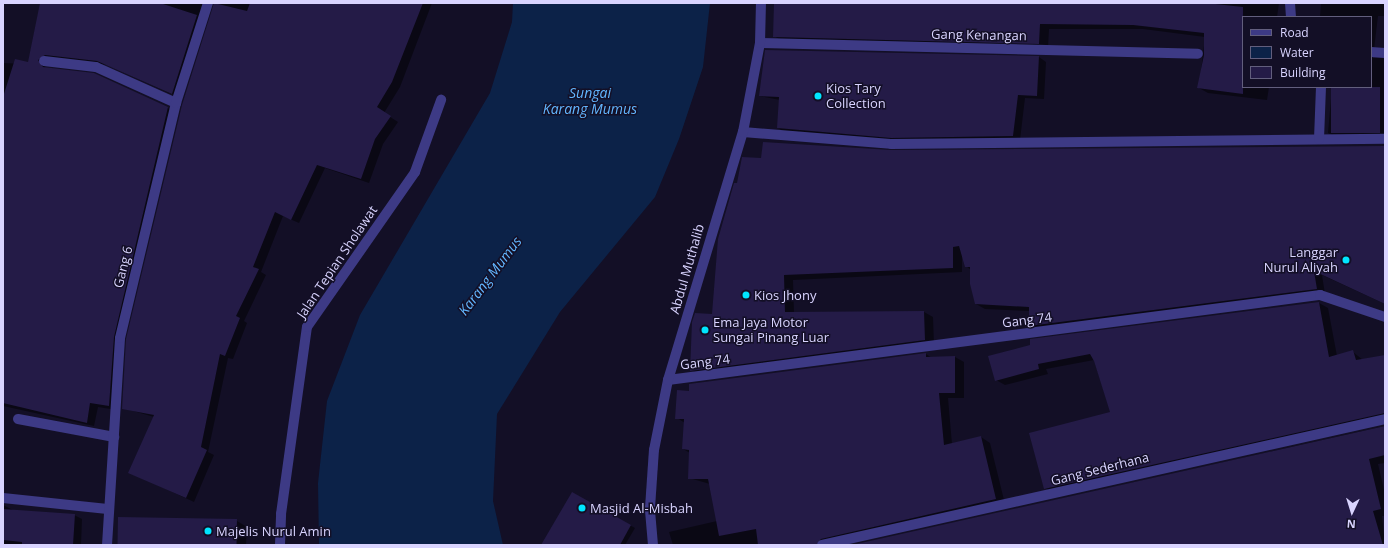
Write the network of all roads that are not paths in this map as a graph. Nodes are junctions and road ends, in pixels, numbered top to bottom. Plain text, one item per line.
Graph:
1 (208, 3) edge
2 (761, 3) edge
3 (1290, 3) edge
4 (1290, 16) edge
5 (760, 43) junction
6 (1372, 52) edge
7 (1385, 53) edge
8 (1198, 54) dead end
9 (44, 61) dead end
10 (1321, 88) edge
11 (441, 100) dead end
12 (176, 103) junction
13 (743, 132) junction
14 (1319, 139) junction
15 (1385, 139) edge
16 (1385, 317) edge
17 (668, 380) junction
18 (18, 419) dead end
19 (1385, 419) edge
20 (114, 437) junction
21 (3, 498) edge
22 (107, 510) junction
23 (108, 545) edge
24 (280, 545) edge
25 (653, 545) edge
26 (822, 545) edge

1 - 12 street, Gang 6
2 - 5 street, Abdul Muthalib
3 - 4 street
5 - 8 street, Gang Kenangan
5 - 13 street, Abdul Muthalib
6 - 7 street
9 - 12 street
10 - 14 street
11 - 24 street, Jalan Tepian Sholawat
12 - 20 street, Gang 6
13 - 14 street
13 - 17 street, Abdul Muthalib
14 - 15 street
16 - 17 street, Gang 74
17 - 25 street, Abdul Muthalib
18 - 20 street
19 - 26 street, Gang Sederhana
20 - 22 street, Gang 6
21 - 22 street
22 - 23 street, Gang 6

